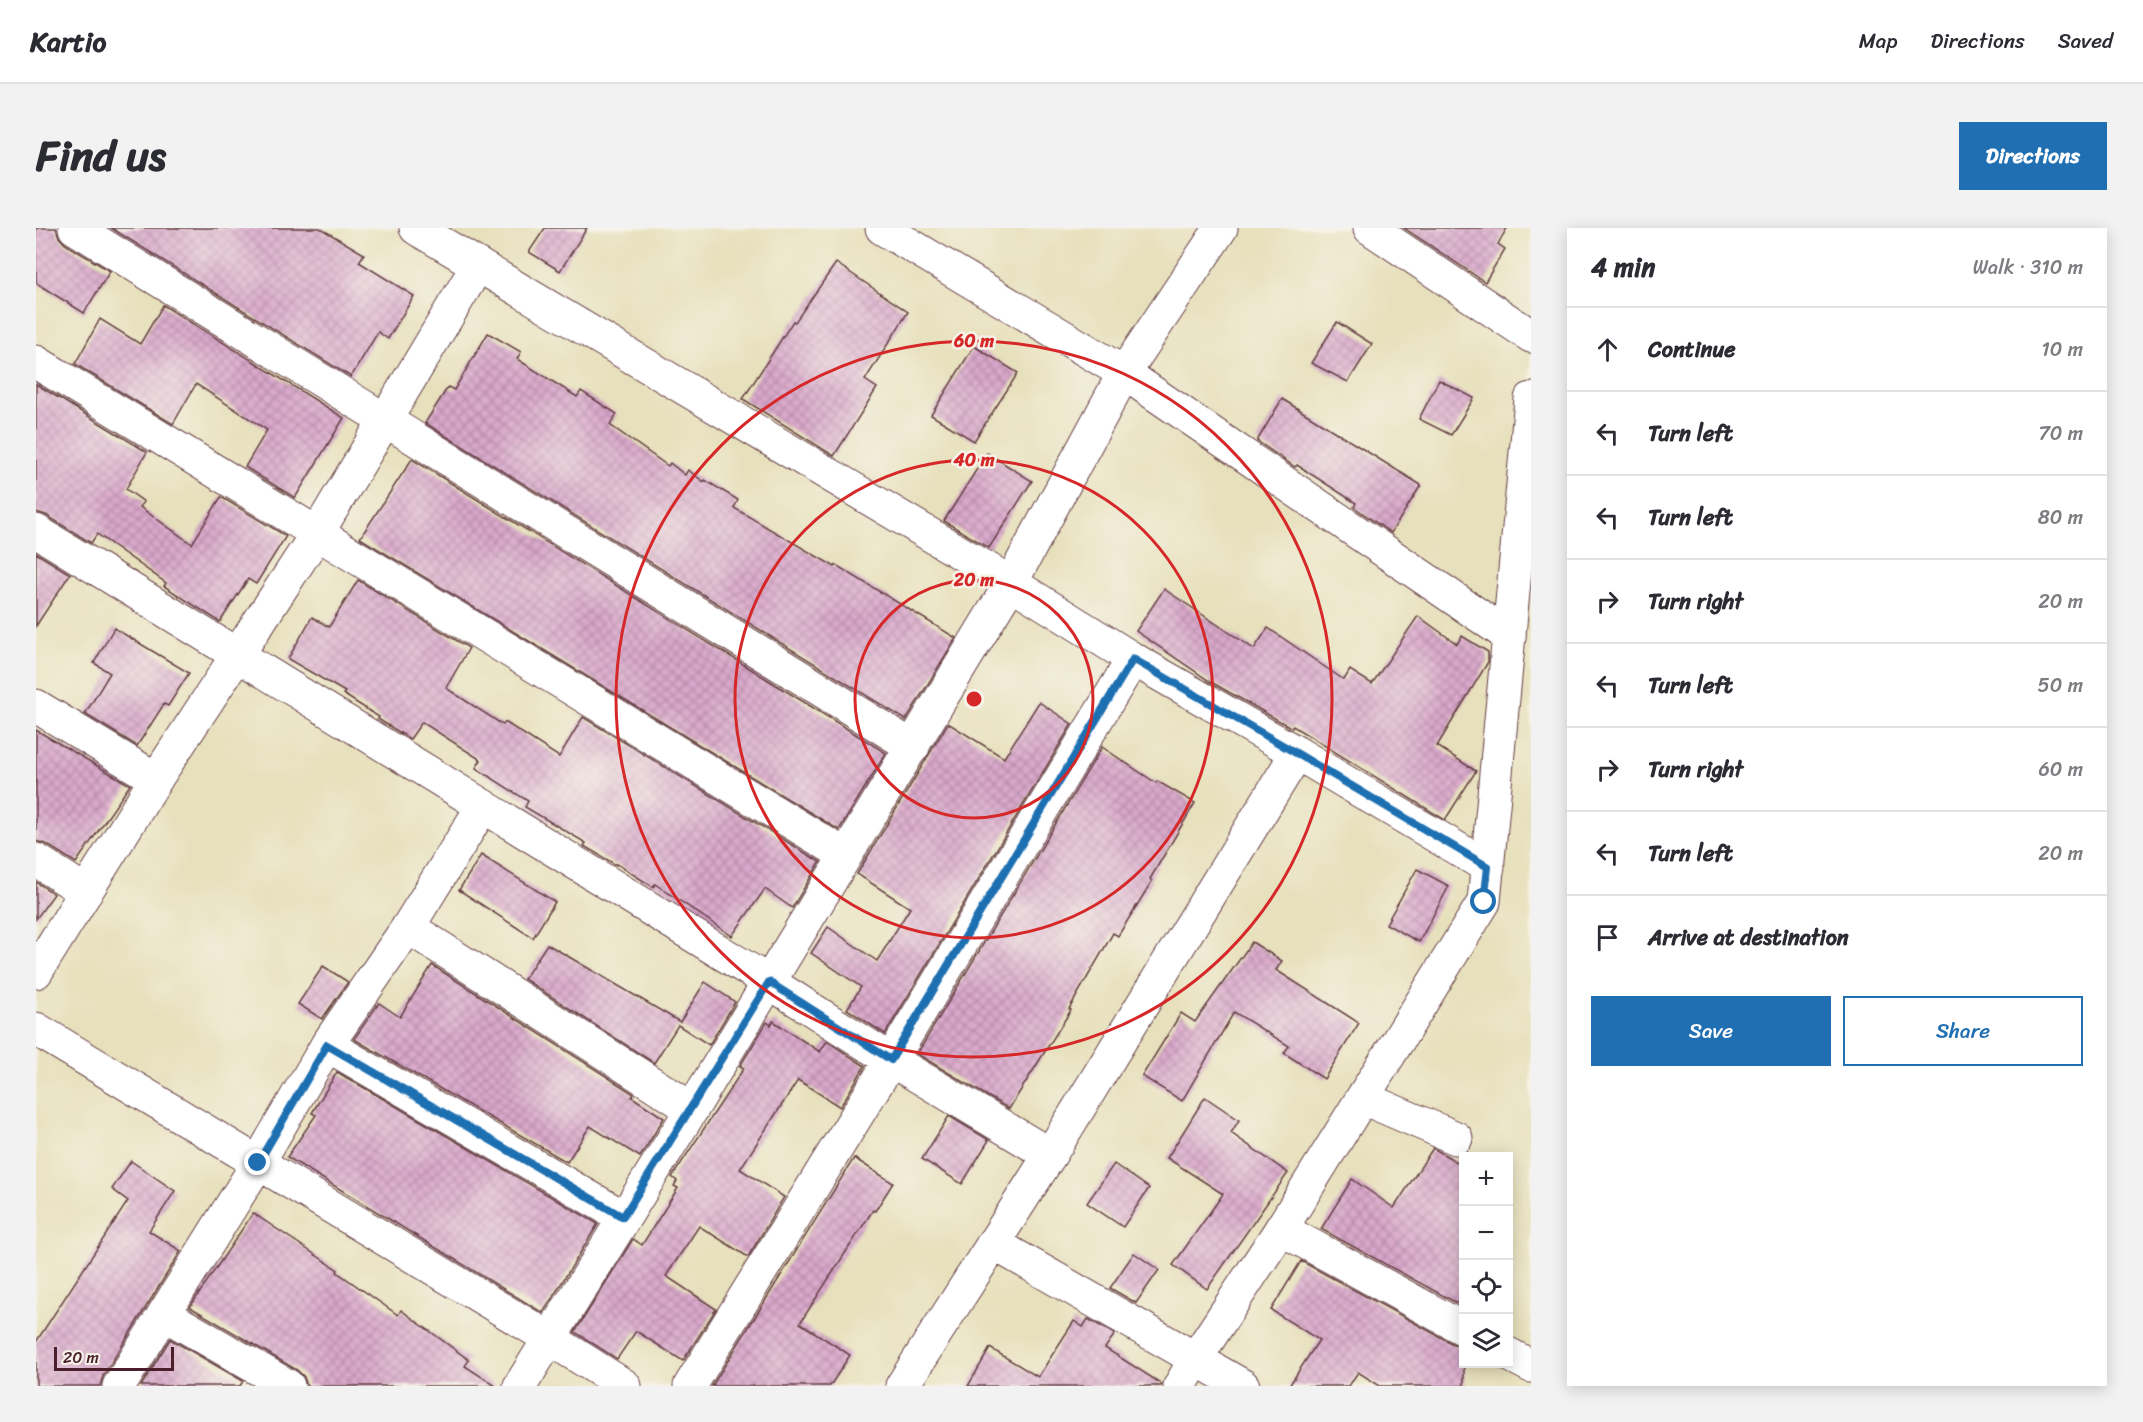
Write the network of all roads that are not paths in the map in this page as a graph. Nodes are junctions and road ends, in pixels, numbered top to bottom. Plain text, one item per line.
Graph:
1 (75, 228) edge
2 (416, 228) edge
3 (882, 228) edge
4 (1221, 228) edge
5 (1370, 228) edge
6 (478, 265) junction
7 (1531, 336) edge
8 (36, 362) edge
9 (1124, 373) junction
10 (1531, 399) edge
11 (384, 419) junction
12 (36, 531) edge
13 (318, 532) junction
14 (1011, 583) junction
15 (1509, 636) junction
16 (237, 655) junction
17 (1133, 659) junction
18 (36, 706) edge
19 (913, 747) junction
20 (1296, 753) junction
21 (156, 779) junction
22 (483, 806) junction
23 (845, 855) junction
24 (36, 860) edge
25 (1488, 867) junction
26 (86, 892) junction
27 (408, 927) junction
28 (36, 972) edge
29 (769, 982) junction
30 (36, 1029) edge
31 (327, 1045) junction
32 (891, 1060) junction
33 (1363, 1098) junction
34 (692, 1109) junction
35 (1456, 1138) dead end
36 (1050, 1155) junction
37 (258, 1163) junction
38 (623, 1217) junction
39 (1281, 1229) junction
40 (993, 1243) junction
41 (164, 1314) junction
42 (1459, 1326) edge
43 (549, 1338) junction
44 (1513, 1356) edge
45 (1531, 1366) edge
46 (1188, 1372) edge
47 (119, 1386) edge
48 (288, 1386) edge
49 (520, 1386) edge
50 (626, 1386) edge
51 (690, 1386) edge
52 (902, 1386) edge
53 (1243, 1386) edge

1 - 11 street
2 - 6 street
3 - 9 street
4 - 9 street
5 - 7 street
6 - 11 street
6 - 14 street
8 - 13 street
9 - 14 street
9 - 15 street
10 - 15 street
11 - 13 street
11 - 19 street
12 - 16 street
13 - 16 street
13 - 23 street
14 - 17 street
14 - 19 street
15 - 25 street
16 - 21 street
16 - 22 street
17 - 20 street
17 - 32 street
18 - 21 street
19 - 23 street
20 - 25 street
20 - 36 street
21 - 26 street
22 - 27 street
22 - 29 street
23 - 29 street
24 - 26 street
25 - 33 street
26 - 28 street
27 - 31 street
27 - 34 street
29 - 32 street
29 - 34 street
30 - 37 street
31 - 37 street
31 - 38 street
32 - 36 street
32 - 51 street
33 - 35 street
33 - 39 street
34 - 38 street
36 - 40 street
37 - 41 street
37 - 43 street
38 - 43 street
39 - 42 street
39 - 46 street
40 - 46 street
40 - 52 street
41 - 47 street
41 - 48 street
43 - 49 street
43 - 50 street
44 - 45 street
46 - 53 street

